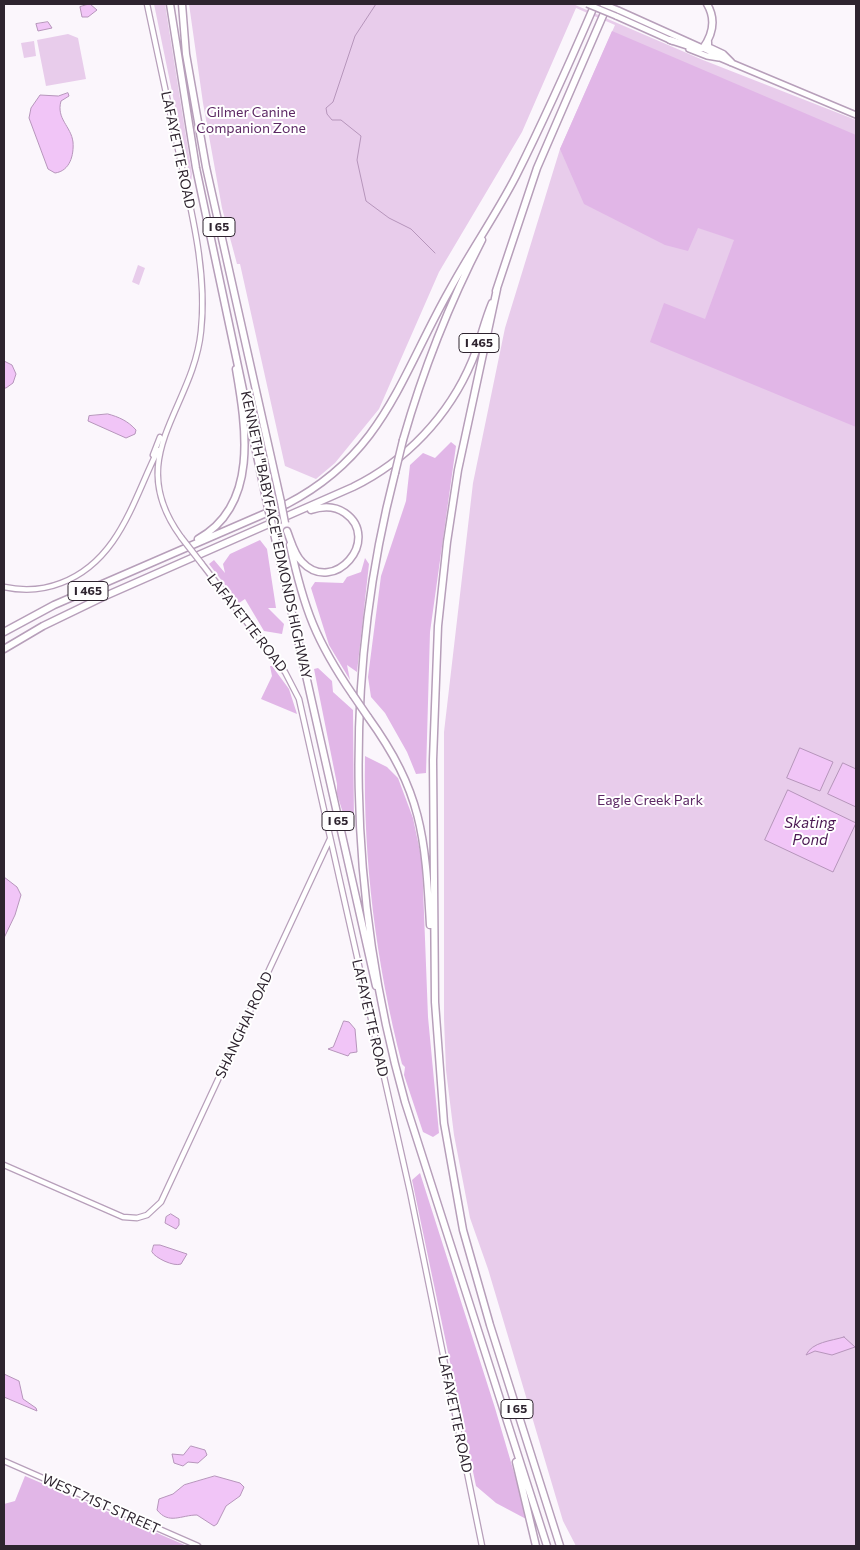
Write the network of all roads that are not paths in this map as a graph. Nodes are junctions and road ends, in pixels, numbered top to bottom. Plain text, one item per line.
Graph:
1 (147, 4) edge
2 (170, 4) edge
3 (182, 4) edge
4 (587, 4) edge
5 (595, 4) edge
6 (603, 4) edge
7 (608, 4) edge
8 (707, 4) edge
9 (670, 40) junction
10 (708, 40) junction
11 (703, 48) junction
12 (720, 58) junction
13 (732, 62) junction
14 (856, 115) edge
15 (505, 194) junction
16 (497, 289) junction
17 (228, 317) junction
18 (167, 428) junction
19 (161, 441) junction
20 (145, 476) junction
21 (286, 527) junction
22 (173, 553) junction
23 (200, 554) junction
24 (4, 587) edge
25 (4, 632) edge
26 (4, 648) edge
27 (331, 838) junction
28 (433, 966) junction
29 (395, 1063) junction
30 (4, 1164) edge
31 (504, 1415) junction
32 (4, 1461) edge
33 (544, 1492) junction
34 (198, 1546) edge
35 (482, 1546) edge
36 (536, 1546) edge
37 (547, 1546) edge
38 (560, 1546) edge
39 (566, 1546) edge

1 - 18 main road, LAFAYETTE ROAD
2 - 17 highway, KENNETH "BABYFACE" EDMONDS HIGHWAY / I 65
3 - 21 highway, KENNETH "BABYFACE" EDMONDS HIGHWAY / I 65, bridge
4 - 9 main road, bridge
5 - 15 highway, I 465
6 - 11 main road, bridge
7 - 16 highway, I 465
8 - 10 highway
9 - 11 highway
9 - 12 main road
10 - 11 highway
10 - 13 highway
11 - 12 main road
12 - 13 main road
13 - 14 main road
15 - 22 highway, I 465
15 - 29 highway, bridge
16 - 23 highway, I 465
16 - 28 highway
17 - 22 highway
17 - 29 highway, KENNETH "BABYFACE" EDMONDS HIGHWAY / I 65, bridge
18 - 19 main road, LAFAYETTE ROAD
18 - 20 main road
19 - 20 main road
19 - 27 main road, LAFAYETTE ROAD, bridge
20 - 24 main road
21 - 23 highway
21 - 28 highway, KENNETH "BABYFACE" EDMONDS HIGHWAY / I 65, bridge
22 - 25 highway, I 465
23 - 26 highway, I 465
27 - 30 main road, SHANGHAI ROAD
27 - 35 main road, LAFAYETTE ROAD
28 - 33 highway, I 65
29 - 31 highway, I 65
31 - 36 highway
31 - 37 highway, I 65
32 - 34 main road, WEST 71ST STREET
33 - 38 highway, I 65
33 - 39 highway

